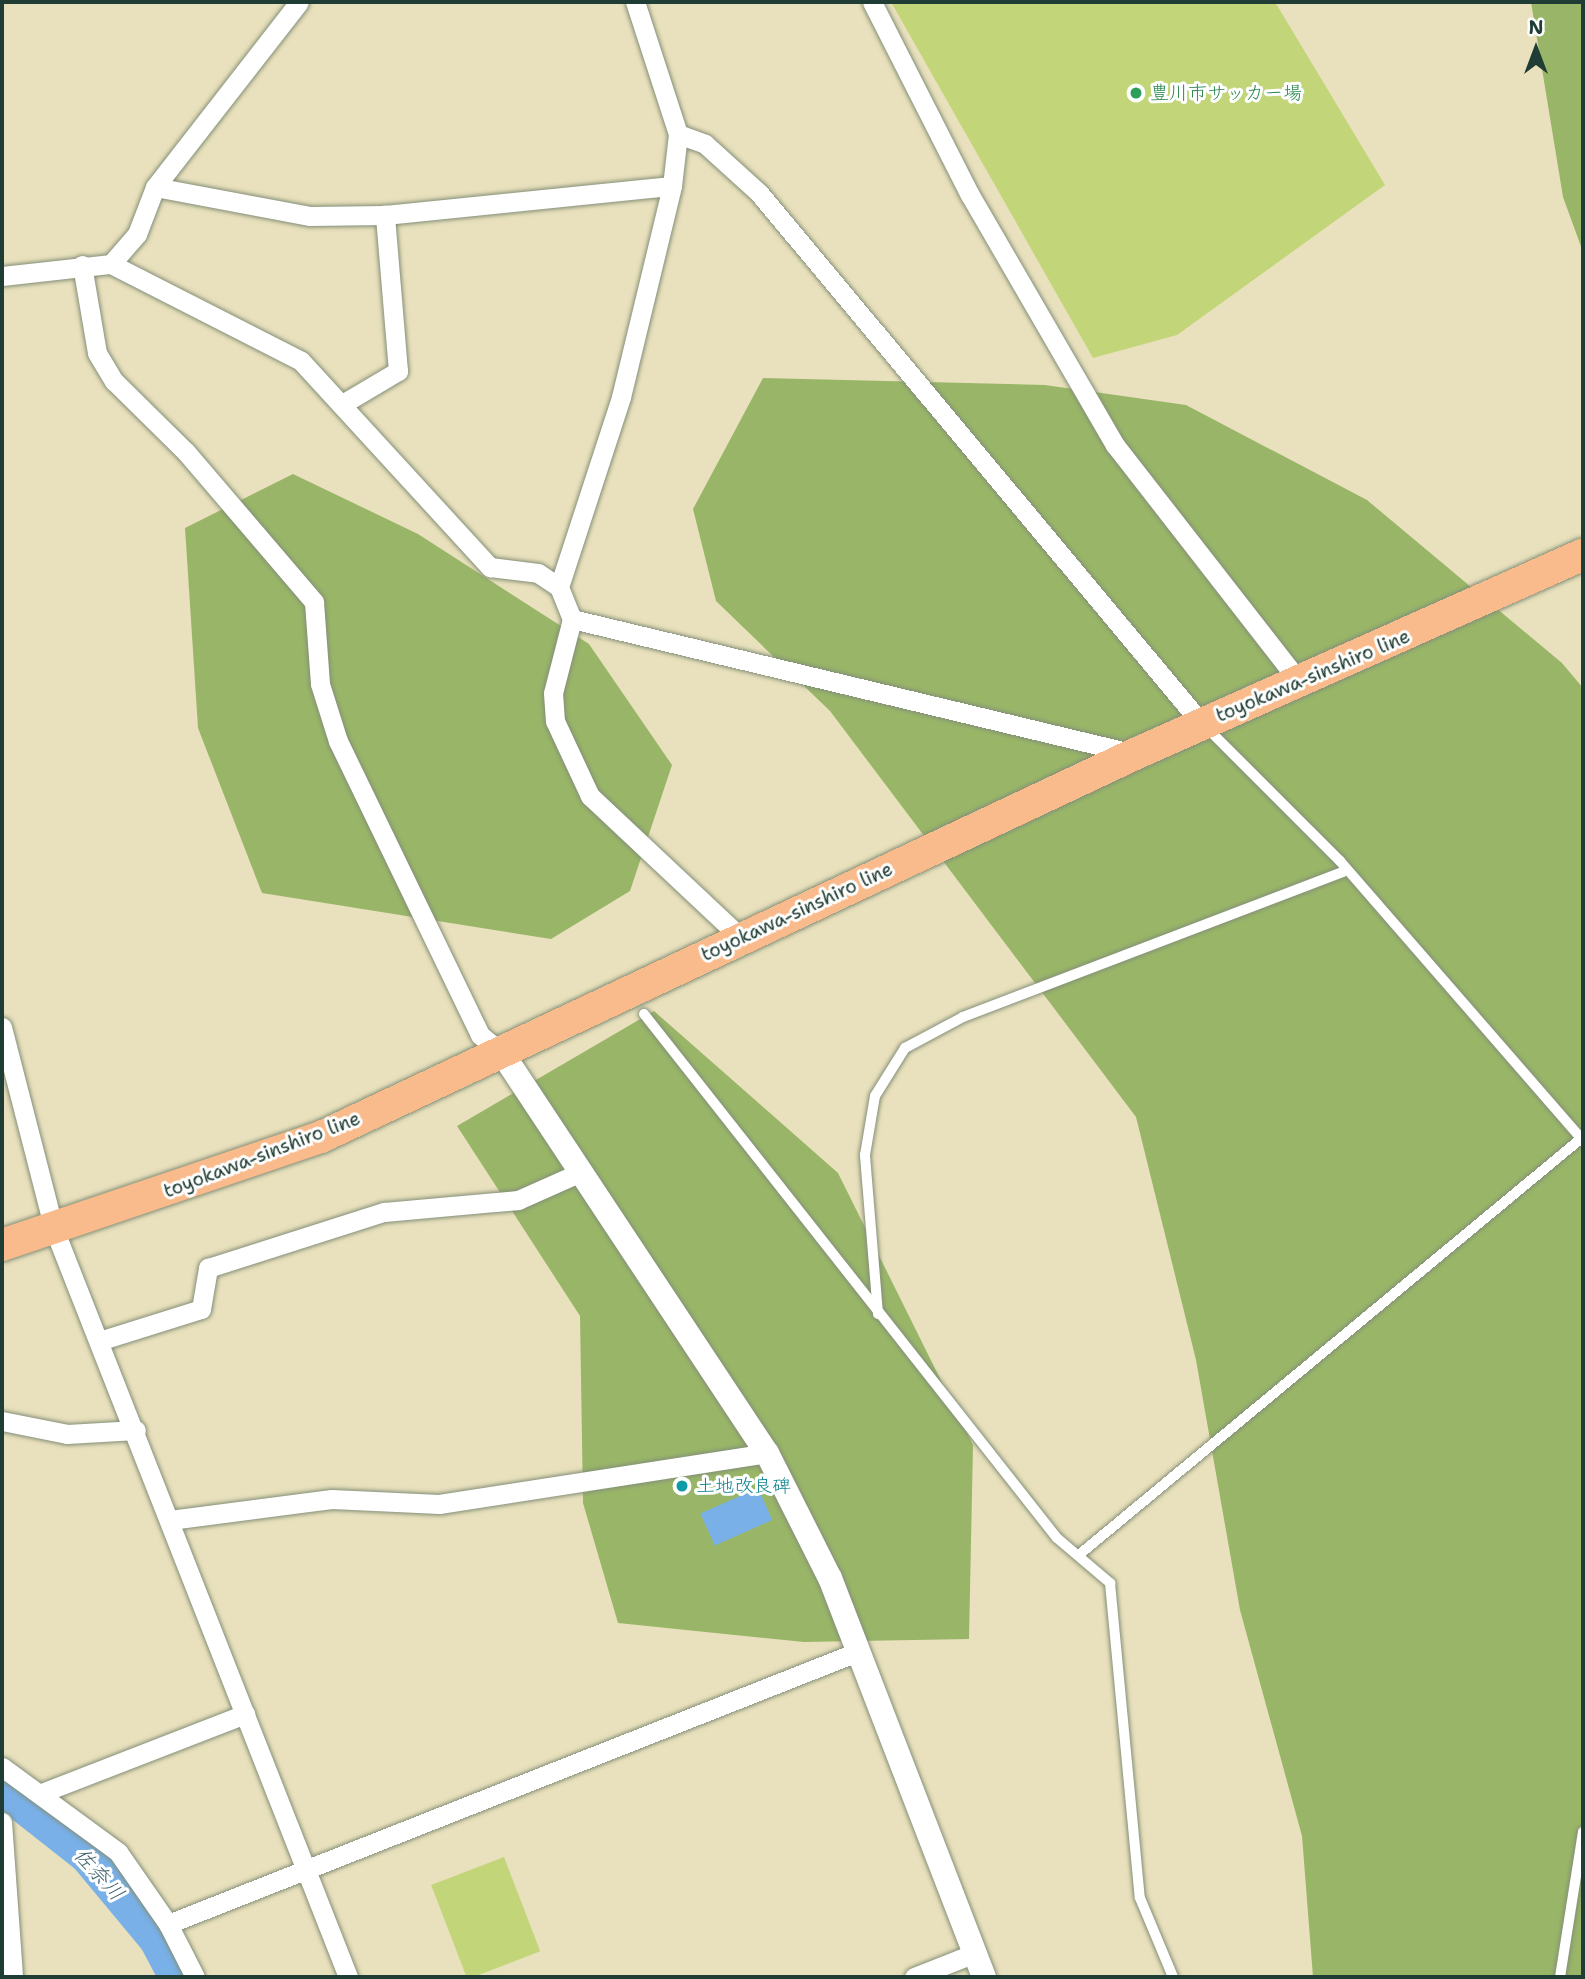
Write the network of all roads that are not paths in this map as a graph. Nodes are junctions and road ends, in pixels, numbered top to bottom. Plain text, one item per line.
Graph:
1 (299, 2) edge
2 (635, 2) edge
3 (872, 2) edge
4 (678, 134) junction
5 (155, 187) junction
6 (672, 187) junction
7 (385, 215) junction
8 (110, 264) junction
9 (82, 265) junction
10 (2, 276) edge
11 (344, 403) junction
12 (1583, 555) edge
13 (559, 587) junction
14 (572, 619) junction
15 (1301, 684) junction
16 (1202, 724) junction
17 (1135, 754) junction
18 (1343, 872) junction
19 (741, 938) junction
20 (644, 1014) dead end
21 (2, 1027) edge
22 (502, 1053) junction
23 (1582, 1138) edge
24 (580, 1172) junction
25 (54, 1229) junction
26 (2, 1245) edge
27 (878, 1314) junction
28 (99, 1341) junction
29 (2, 1421) edge
30 (136, 1430) junction
31 (767, 1453) junction
32 (170, 1520) junction
33 (1080, 1555) junction
34 (857, 1652) junction
35 (245, 1714) junction
36 (2, 1767) edge
37 (44, 1792) junction
38 (2, 1822) edge
39 (1583, 1832) edge
40 (307, 1871) junction
41 (168, 1924) junction
42 (975, 1953) junction
43 (13, 1977) edge
44 (195, 1977) edge
45 (348, 1977) edge
46 (914, 1977) edge
47 (984, 1977) edge
48 (1173, 1977) edge
49 (1560, 1977) edge

1 - 5 street
2 - 4 street
3 - 15 street
4 - 6 street
4 - 16 street
5 - 7 street
5 - 8 street
6 - 7 street
6 - 13 street
7 - 11 street
8 - 9 street
8 - 11 street
9 - 10 street
9 - 22 street
11 - 13 street
12 - 15 main road, toyokawa-sinshiro line
13 - 14 street
14 - 17 street
14 - 19 street
15 - 16 main road, toyokawa-sinshiro line
16 - 17 main road, toyokawa-sinshiro line
16 - 18 lane
17 - 19 main road, toyokawa-sinshiro line
18 - 23 lane
18 - 27 lane
19 - 22 main road, toyokawa-sinshiro line
20 - 27 lane
21 - 25 street
22 - 24 street
22 - 25 main road, toyokawa-sinshiro line
23 - 33 lane
24 - 28 street
24 - 31 street
25 - 26 main road, toyokawa-sinshiro line
25 - 28 street
27 - 33 lane
28 - 30 street
29 - 30 street
30 - 32 street
31 - 32 street
31 - 34 street
32 - 35 street
33 - 48 lane
34 - 40 street
34 - 42 street
35 - 37 street
35 - 40 street
36 - 37 street
37 - 41 street
38 - 43 street
39 - 49 lane
40 - 41 street
40 - 45 street
41 - 44 street
42 - 46 street
42 - 47 street

